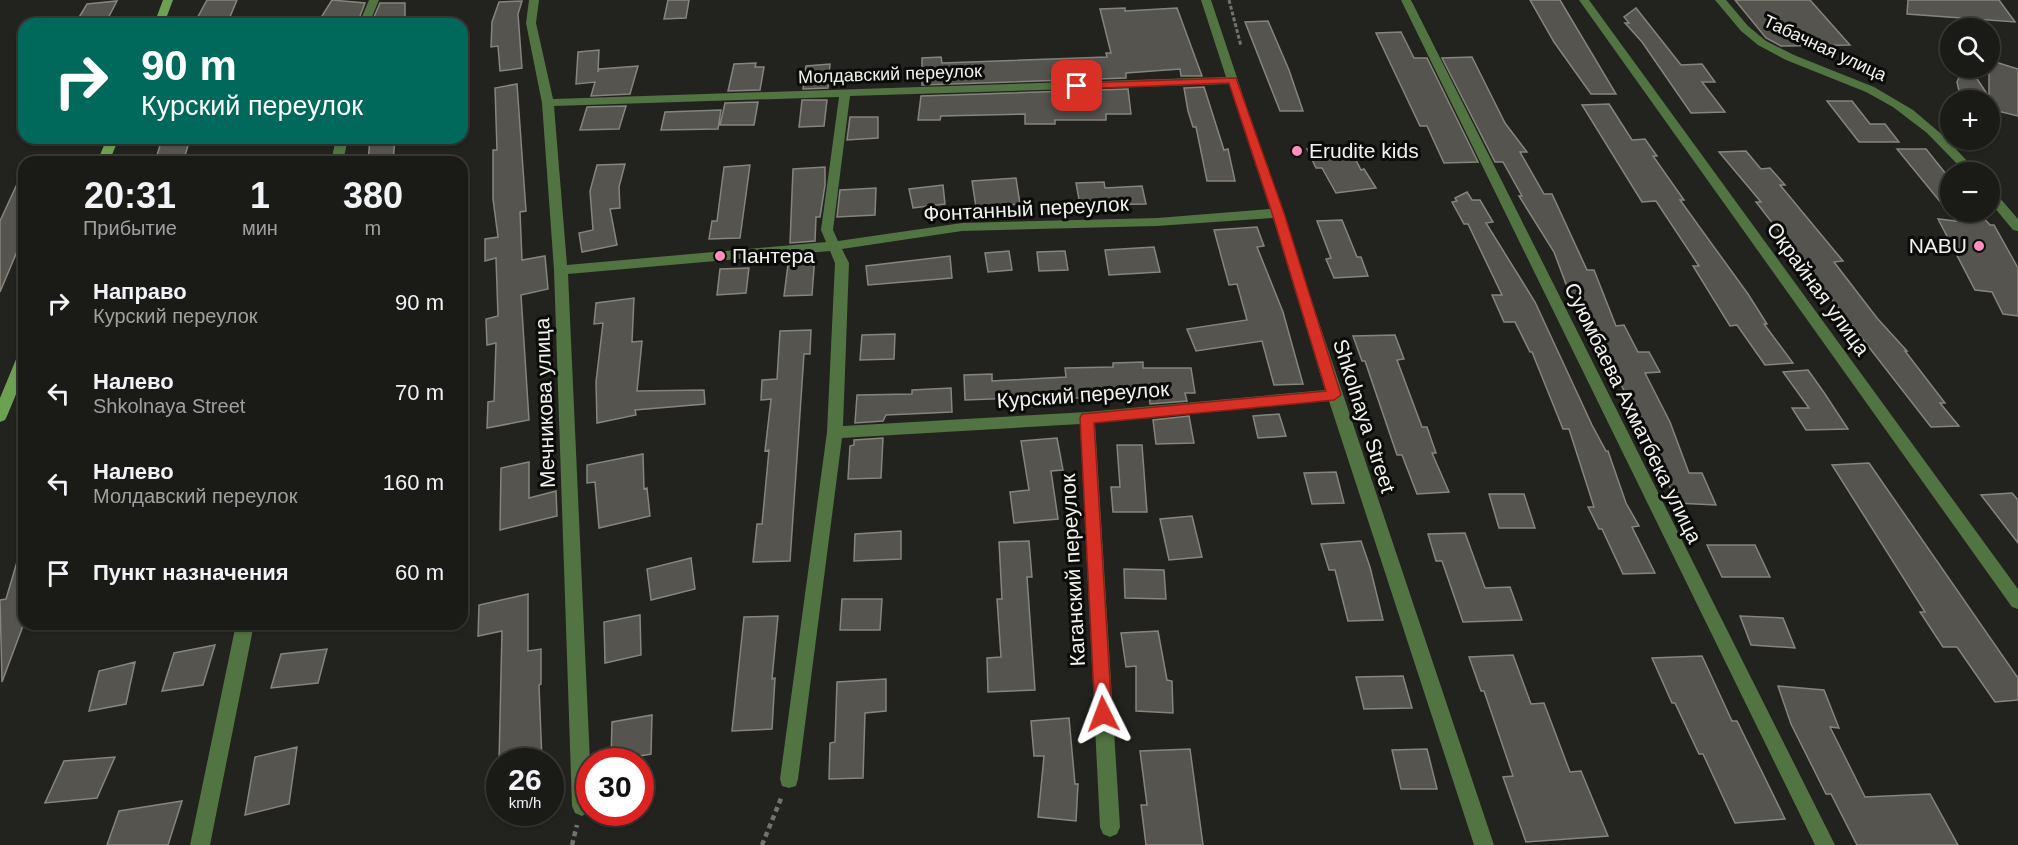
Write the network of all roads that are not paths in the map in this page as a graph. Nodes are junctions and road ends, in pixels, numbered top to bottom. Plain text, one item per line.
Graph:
1 (168, 0) edge
2 (374, 0) edge
3 (534, 0) edge
4 (1206, 0) edge
5 (1406, 0) edge
6 (1584, 0) edge
7 (1720, 0) edge
8 (161, 18) edge
9 (366, 18) edge
10 (1233, 80) junction
11 (845, 93) junction
12 (548, 103) junction
13 (1962, 162) edge
14 (2000, 206) edge
15 (1278, 213) junction
16 (2018, 227) edge
17 (834, 246) junction
18 (561, 270) junction
19 (18, 372) edge
20 (1334, 395) junction
21 (0, 416) edge
22 (1087, 418) junction
23 (834, 432) junction
24 (2018, 602) edge
25 (244, 630) edge
26 (580, 748) edge
27 (789, 779) road end
28 (1110, 827) dead end
29 (200, 845) edge
30 (1484, 845) edge
31 (1825, 845) edge

1 - 8 street
2 - 9 street
3 - 12 street, Мечникова улица
4 - 10 street, Shkolnaya Street
5 - 31 street, Суюмбаева Ахматбека улица
6 - 24 street, Окрайная улица
7 - 13 street, Табачная улица
10 - 11 street, Молдавский переулок
10 - 15 street, Shkolnaya Street
11 - 12 street, Молдавский переулок
11 - 17 street
12 - 18 street, Мечникова улица
14 - 16 street
15 - 17 street, Фонтанный переулок
15 - 20 street, Shkolnaya Street
17 - 18 street, Фонтанный переулок
17 - 23 street
18 - 26 street, Мечникова улица
19 - 21 street
20 - 22 street, Курский переулок
20 - 30 street, Shkolnaya Street
22 - 23 street, Курский переулок
22 - 28 street, Каганский переулок
23 - 27 street
25 - 29 street

